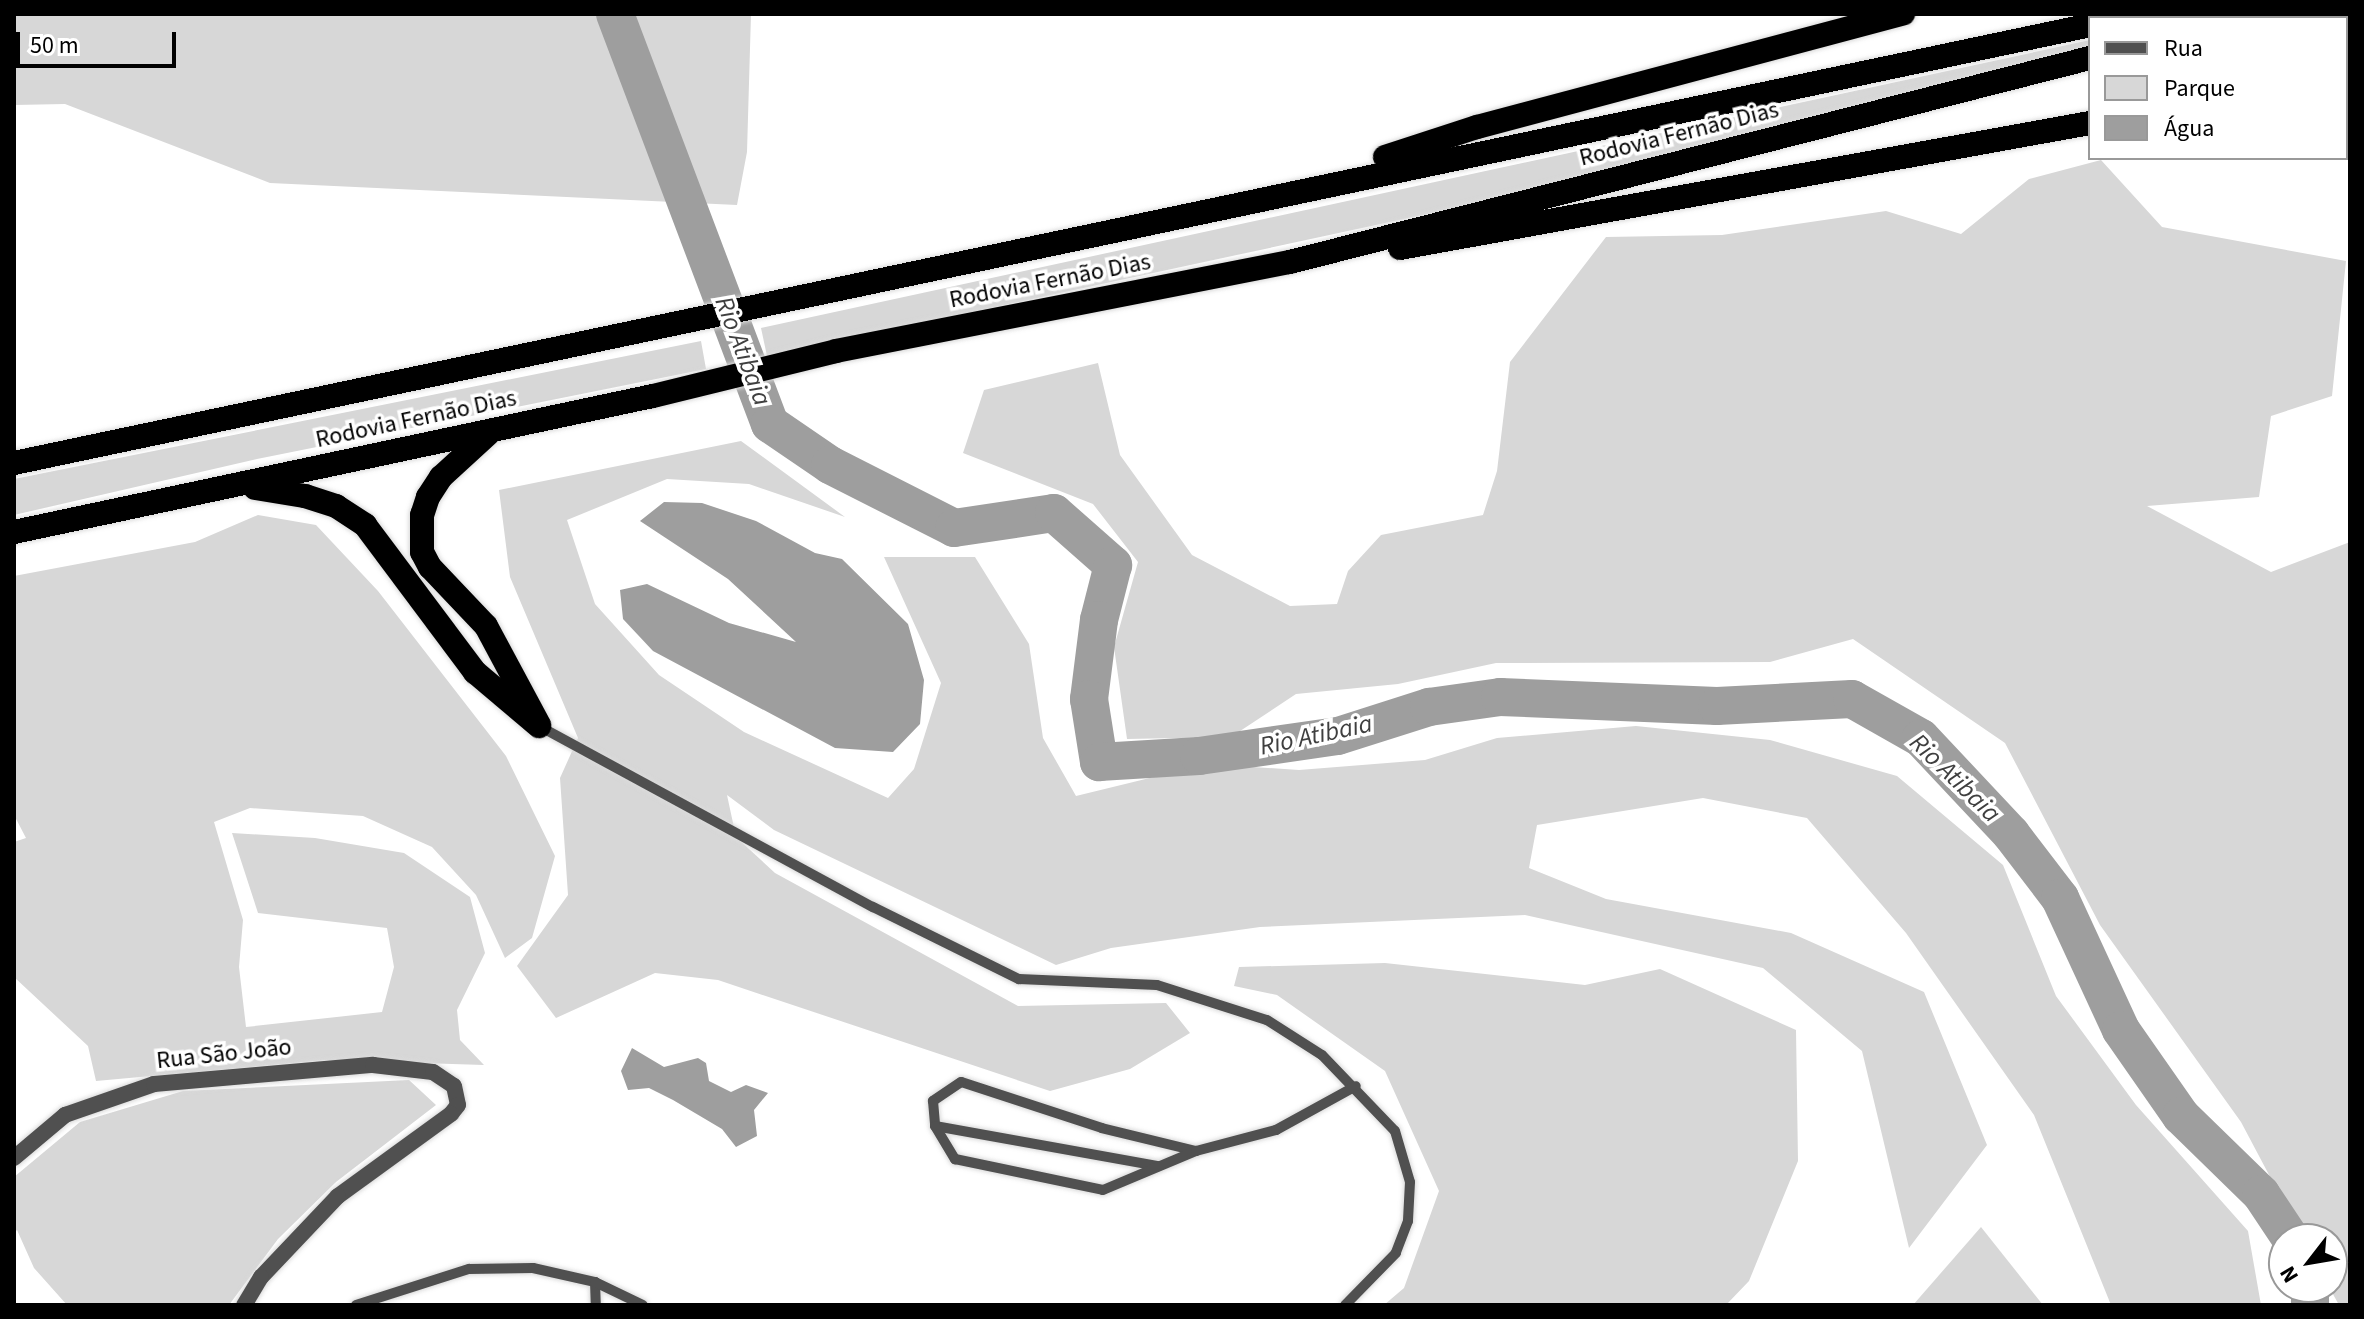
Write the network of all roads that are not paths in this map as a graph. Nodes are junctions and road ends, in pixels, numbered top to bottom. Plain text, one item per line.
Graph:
1 (1903, 14) edge
2 (2088, 25) edge
3 (2088, 59) edge
4 (2088, 123) edge
5 (1276, 193) junction
6 (1290, 262) junction
7 (490, 432) junction
8 (14, 463) edge
9 (241, 486) junction
10 (14, 532) edge
11 (539, 726) junction
12 (1356, 1086) junction
13 (935, 1126) junction
14 (1196, 1151) junction
15 (14, 1158) edge
16 (1160, 1166) junction
17 (595, 1282) junction
18 (244, 1305) edge
19 (356, 1305) edge
20 (596, 1305) edge
21 (643, 1305) edge
22 (1345, 1305) edge

1 - 5 highway
2 - 5 highway, Rodovia Fernão Dias
3 - 6 highway, Rodovia Fernão Dias
4 - 6 highway
5 - 8 highway, Rodovia Fernão Dias
6 - 7 highway, Rodovia Fernão Dias
7 - 9 highway, Rodovia Fernão Dias
7 - 11 highway
9 - 10 highway, Rodovia Fernão Dias
9 - 11 highway
11 - 12 lane
12 - 14 lane
12 - 22 lane
13 - 14 lane
13 - 16 lane
13 - 16 lane
14 - 16 lane
15 - 18 street, Rua São João
17 - 19 lane
17 - 20 lane
17 - 21 lane

